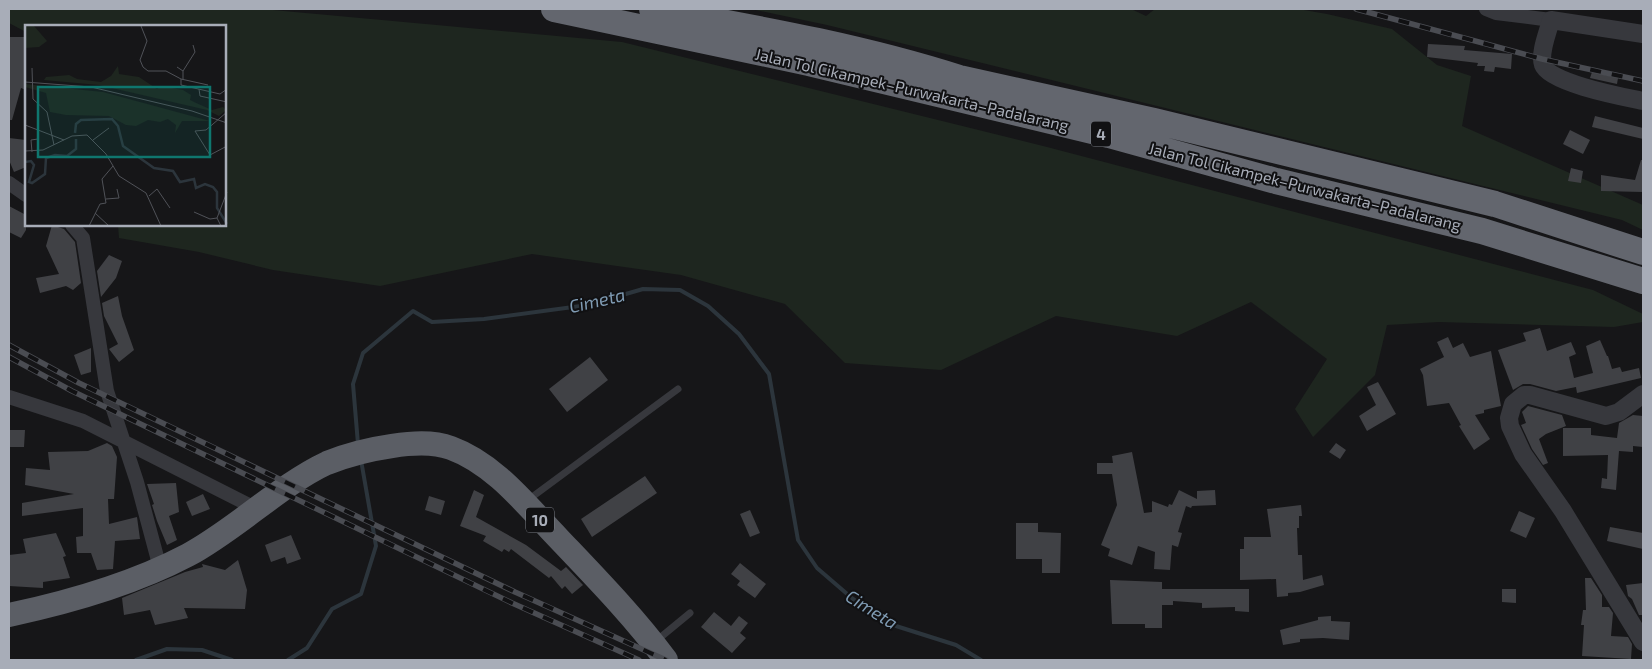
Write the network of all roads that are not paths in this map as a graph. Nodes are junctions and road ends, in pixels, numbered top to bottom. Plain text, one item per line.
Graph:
1 (554, 9) edge
2 (652, 9) edge
3 (1486, 9) edge
4 (1551, 20) junction
5 (1643, 34) edge
6 (1643, 101) edge
7 (9, 183) edge
8 (25, 194) edge
9 (73, 226) edge
10 (1643, 252) edge
11 (1643, 281) edge
12 (678, 389) dead end
13 (1643, 394) edge
14 (9, 397) edge
15 (122, 441) junction
16 (524, 503) junction
17 (257, 509) junction
18 (160, 568) junction
19 (690, 613) dead end
20 (9, 615) edge
21 (1643, 642) edge
22 (660, 652) edge

1 - 11 highway, Jalan Tol Cikampek–Purwakarta–Padalarang / 4
2 - 10 highway, Jalan Tol Cikampek–Purwakarta–Padalarang / 4
3 - 4 street
4 - 5 street
4 - 6 street
7 - 8 street
9 - 15 street
12 - 16 lane
13 - 21 street
14 - 15 street
15 - 17 street
15 - 18 street
16 - 17 highway, 10
16 - 22 highway, 10
17 - 18 highway, 10
18 - 20 highway, 10
19 - 22 lane

